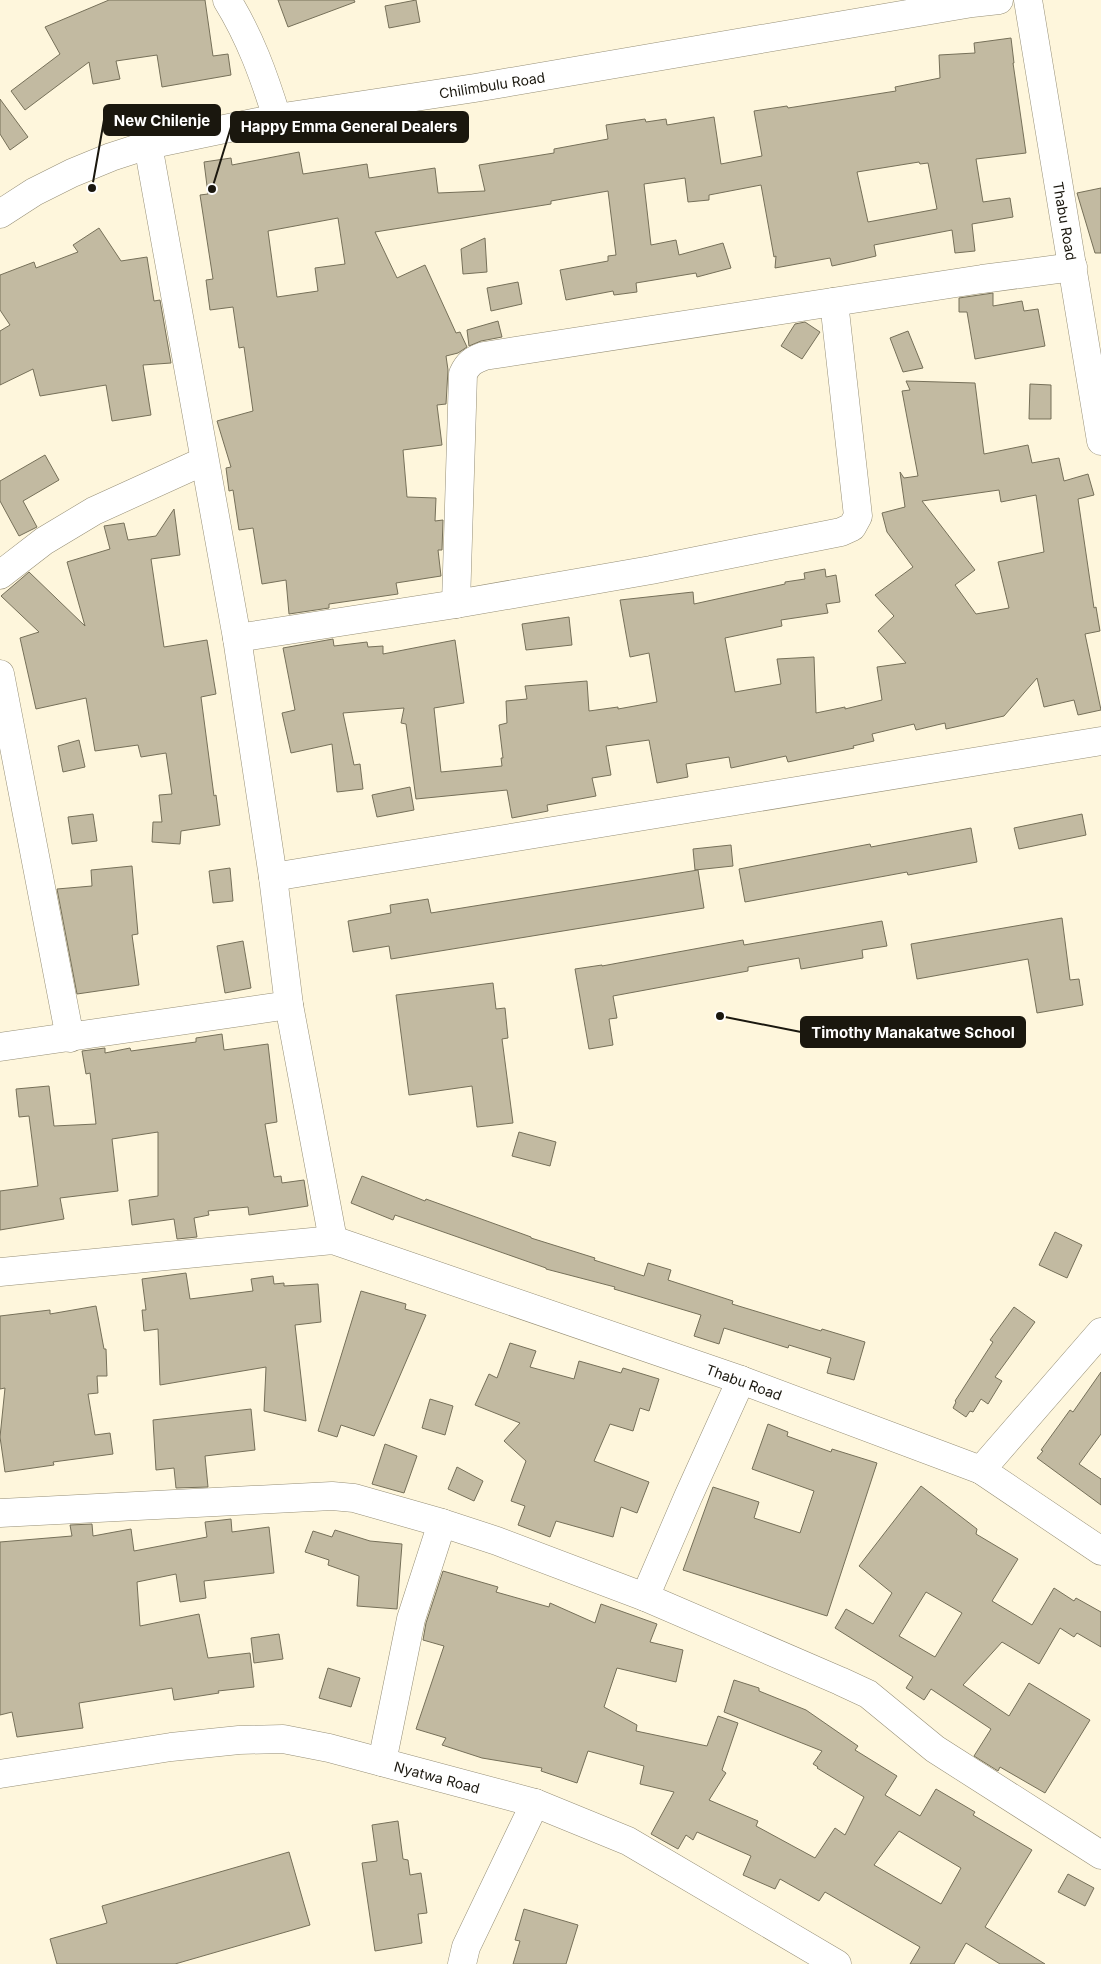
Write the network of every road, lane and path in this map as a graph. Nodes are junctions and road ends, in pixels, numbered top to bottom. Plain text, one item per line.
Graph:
1 (226, 0) edge
2 (999, 0) edge
3 (1028, 0) edge
4 (971, 1) edge
5 (277, 118) junction
6 (148, 145) junction
7 (0, 214) edge
8 (1073, 267) junction
9 (834, 302) junction
10 (1101, 441) edge
11 (204, 461) junction
12 (0, 575) edge
13 (456, 604) junction
14 (237, 638) junction
15 (0, 674) edge
16 (1101, 741) edge
17 (273, 877) junction
18 (289, 1005) junction
19 (70, 1038) junction
20 (0, 1047) edge
21 (333, 1240) junction
22 (0, 1272) edge
23 (1101, 1332) edge
24 (741, 1380) junction
25 (981, 1470) junction
26 (0, 1513) edge
27 (442, 1523) junction
28 (1101, 1551) edge
29 (645, 1597) junction
30 (382, 1762) junction
31 (0, 1774) edge
32 (535, 1804) junction
33 (1101, 1855) edge
34 (462, 1964) edge
35 (837, 1964) edge

1 - 5 street
2 - 4 street, Chilimbulu Road
3 - 8 street, Thabu Road
4 - 5 street, Chilimbulu Road
5 - 6 street, Chilimbulu Road
6 - 7 street, Chilimbulu Road
6 - 11 street
8 - 9 street
8 - 10 street, Thabu Road
9 - 13 street
9 - 13 street
11 - 12 street
11 - 14 street
13 - 14 street
14 - 17 street
15 - 19 street
16 - 17 street
17 - 18 street
18 - 19 street
18 - 21 street
19 - 20 street
21 - 22 street
21 - 24 street, Thabu Road
23 - 25 street
24 - 25 street, Thabu Road
24 - 29 street
25 - 28 street, Thabu Road
26 - 27 street
27 - 29 street
27 - 30 street
29 - 33 street
30 - 31 street, Nyatwa Road
30 - 32 street, Nyatwa Road
32 - 34 street
32 - 35 street, Nyatwa Road

